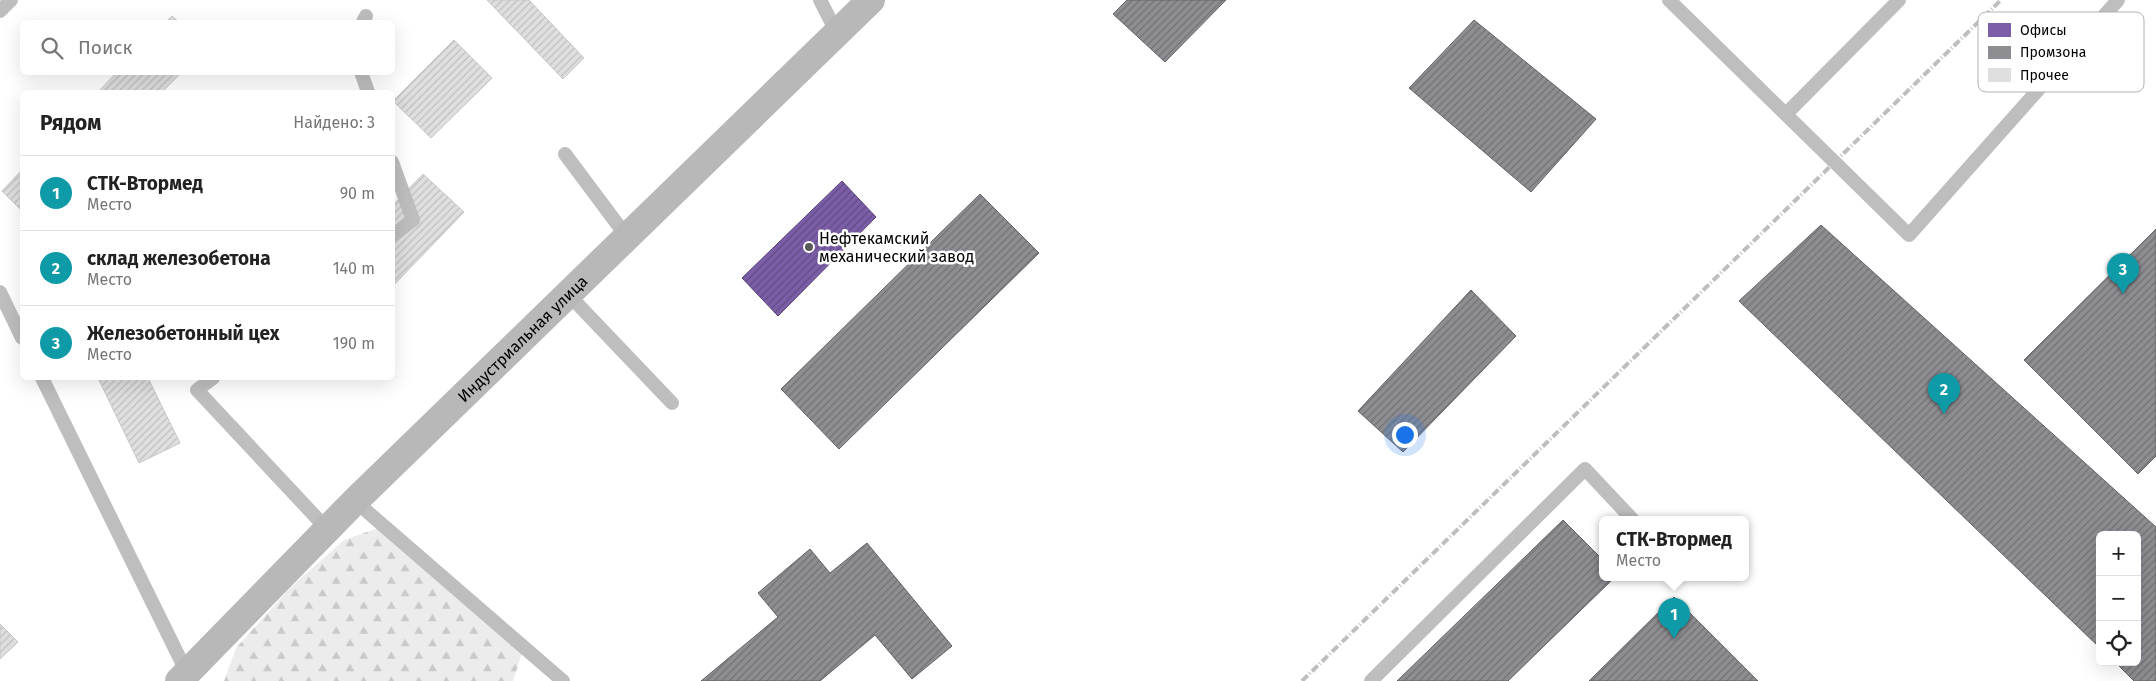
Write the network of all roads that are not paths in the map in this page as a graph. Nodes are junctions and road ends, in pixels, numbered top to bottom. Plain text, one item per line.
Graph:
1 (11, 0) edge
2 (820, 0) edge
3 (871, 0) edge
4 (1669, 0) edge
5 (1899, 0) edge
6 (2118, 0) edge
7 (0, 11) edge
8 (2107, 12) edge
9 (837, 33) junction
10 (362, 75) edge
11 (367, 90) edge
12 (2036, 92) edge
13 (1786, 114) junction
14 (566, 154) dead end
15 (395, 170) edge
16 (395, 234) edge
17 (627, 237) junction
18 (0, 292) edge
19 (568, 294) junction
20 (16, 309) edge
21 (20, 328) edge
22 (43, 380) edge
23 (210, 380) edge
24 (672, 403) dead end
25 (355, 501) junction
26 (1629, 516) edge
27 (328, 529) junction
28 (183, 677) edge
29 (563, 681) edge
30 (1371, 681) edge

1 - 7 lane
2 - 9 lane
3 - 9 main road, Индустриальная улица
4 - 13 lane
5 - 13 lane
6 - 8 lane
9 - 17 main road, Индустриальная улица
10 - 11 lane
12 - 13 lane
14 - 17 lane
15 - 16 lane
17 - 19 main road, Индустриальная улица
18 - 20 lane
19 - 24 lane
19 - 25 main road, Индустриальная улица
20 - 21 lane
22 - 28 lane
23 - 27 lane
25 - 27 main road, Индустриальная улица
25 - 29 lane
26 - 30 lane
27 - 28 main road, Индустриальная улица

